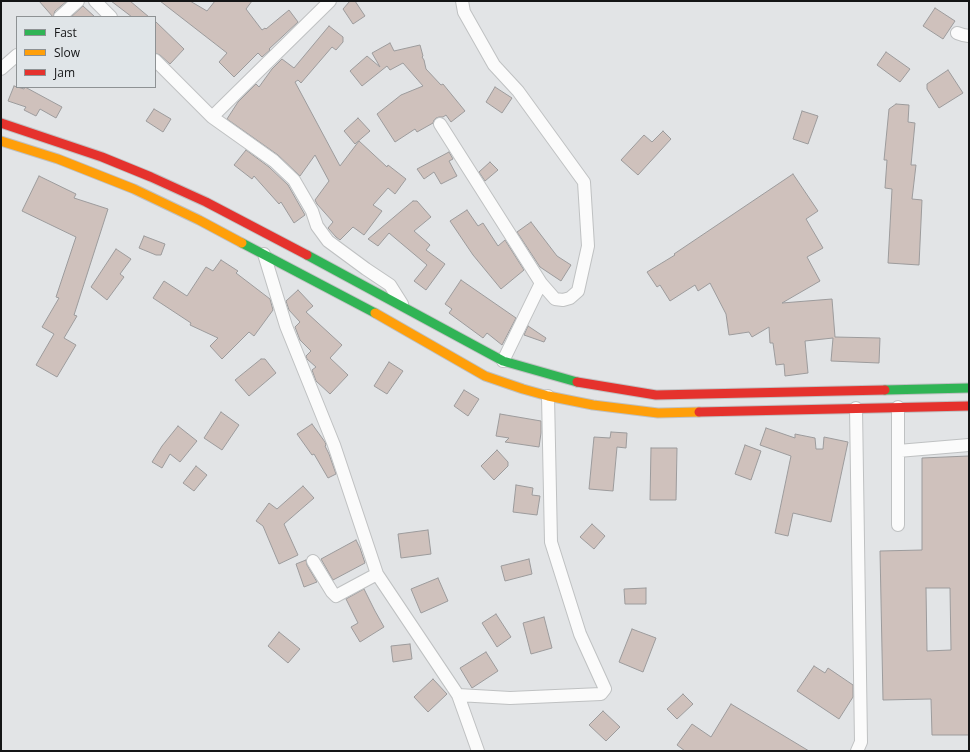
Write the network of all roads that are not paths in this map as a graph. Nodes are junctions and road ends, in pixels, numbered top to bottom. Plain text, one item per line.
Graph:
1 (78, 1) edge
2 (95, 1) edge
3 (330, 1) edge
4 (462, 1) edge
5 (61, 16) edge
6 (110, 16) edge
7 (957, 33) dead end
8 (969, 36) edge
9 (16, 55) edge
10 (156, 61) edge
11 (1, 68) edge
12 (212, 117) junction
13 (1, 123) edge
14 (440, 124) dead end
15 (1, 141) edge
16 (264, 254) junction
17 (541, 283) junction
18 (405, 308) junction
19 (503, 361) junction
20 (969, 388) edge
21 (548, 396) junction
22 (969, 406) edge
23 (898, 407) junction
24 (856, 408) junction
25 (969, 445) edge
26 (898, 451) junction
27 (898, 525) dead end
28 (313, 560) dead end
29 (377, 574) junction
30 (458, 696) junction
31 (478, 751) edge
32 (856, 751) edge

1 - 5 street
2 - 6 street
3 - 12 street
4 - 17 street
7 - 8 street
9 - 11 street
10 - 12 street
12 - 18 street
13 - 18 main road
14 - 17 street
15 - 16 main road
16 - 21 main road
16 - 29 street
17 - 19 street
18 - 19 main road
19 - 20 main road
21 - 24 main road
21 - 30 street
22 - 23 main road
23 - 24 main road
23 - 26 street
24 - 32 street
25 - 26 street
26 - 27 street
28 - 29 street
29 - 30 street
30 - 31 street

